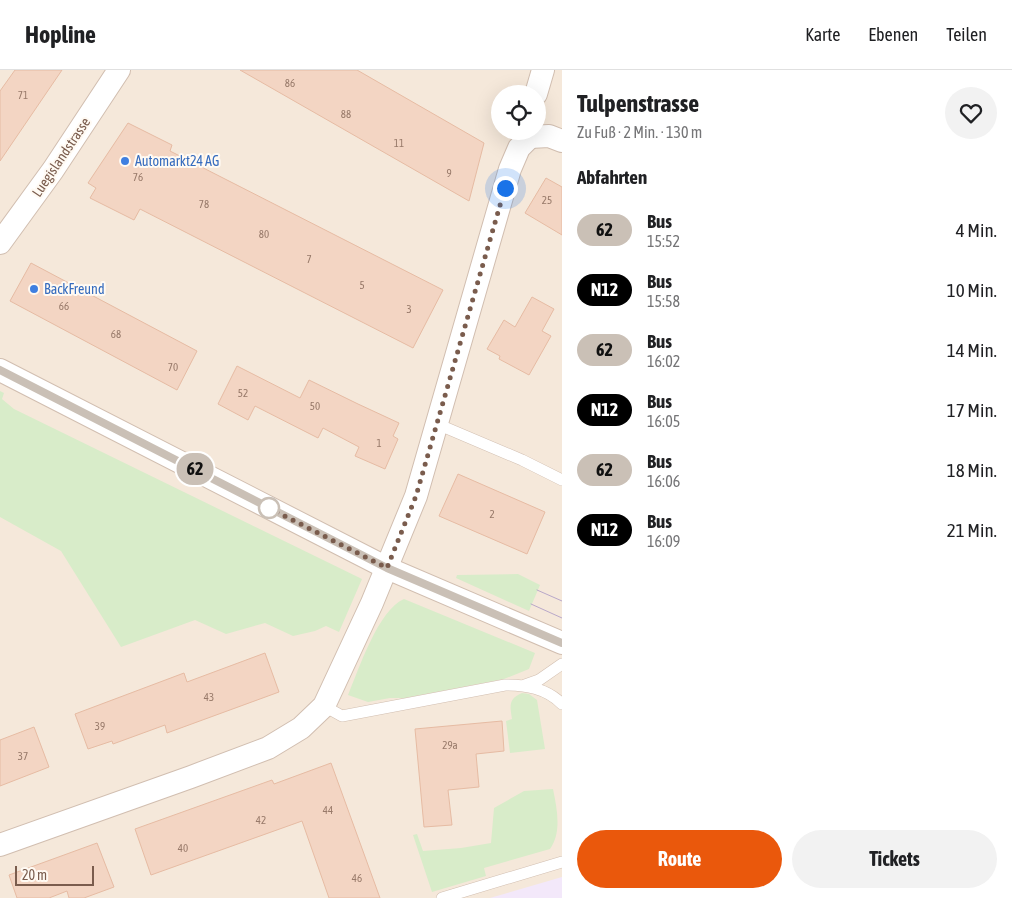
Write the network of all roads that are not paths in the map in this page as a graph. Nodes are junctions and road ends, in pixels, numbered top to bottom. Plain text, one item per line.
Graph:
1 (120, 70) edge
2 (543, 70) edge
3 (539, 85) edge
4 (546, 136) edge
5 (526, 140) edge
6 (562, 141) edge
7 (0, 243) edge
8 (0, 370) edge
9 (437, 424) junction
10 (562, 480) edge
11 (387, 568) junction
12 (562, 643) edge
13 (562, 664) edge
14 (524, 685) junction
15 (562, 704) edge
16 (324, 706) junction
17 (0, 845) edge
18 (562, 862) edge
19 (442, 898) edge

1 - 7 street, Luegislandstrasse
2 - 3 street
4 - 6 street
5 - 9 street
8 - 11 street
9 - 10 lane
9 - 11 street
11 - 12 street
11 - 16 street
13 - 14 lane
14 - 15 lane
14 - 16 lane
16 - 17 street
18 - 19 lane

